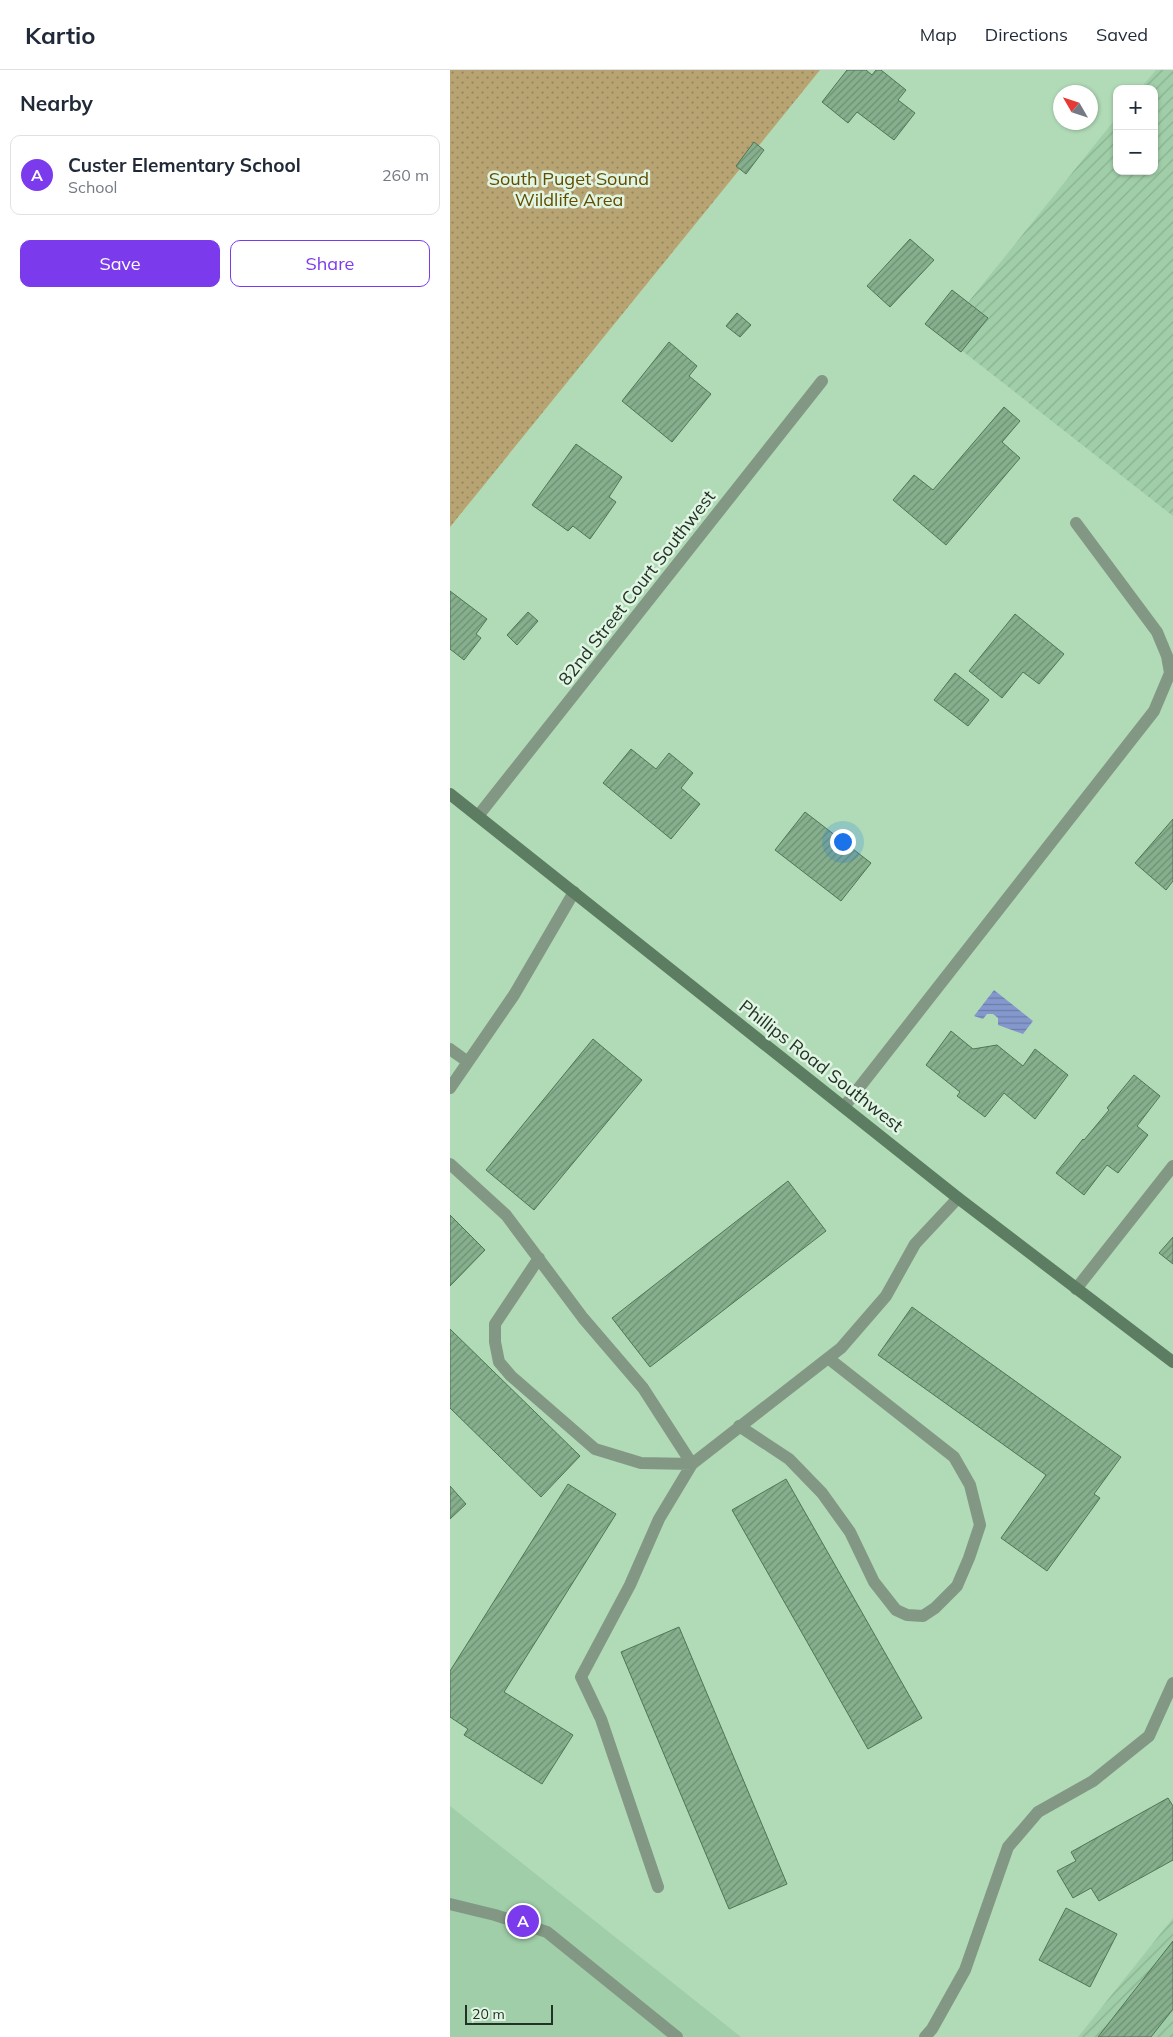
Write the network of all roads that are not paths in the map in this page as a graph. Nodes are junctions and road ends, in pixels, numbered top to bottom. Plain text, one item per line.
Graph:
1 (822, 381) dead end
2 (1076, 522) dead end
3 (450, 794) edge
4 (478, 816) junction
5 (574, 892) junction
6 (450, 1049) edge
7 (468, 1062) junction
8 (450, 1088) edge
9 (844, 1106) junction
10 (450, 1164) edge
11 (1173, 1166) edge
12 (958, 1198) junction
13 (539, 1258) junction
14 (1076, 1289) junction
15 (828, 1358) junction
16 (1173, 1362) edge
17 (739, 1426) junction
18 (692, 1464) junction
19 (1173, 1683) edge
20 (658, 1887) dead end
21 (450, 1904) edge
22 (677, 2037) edge
23 (925, 2037) edge

1 - 4 street, 82nd Street Court Southwest
2 - 9 street
3 - 4 street, Phillips Road Southwest
4 - 5 street, Phillips Road Southwest
5 - 7 street
5 - 9 street, Phillips Road Southwest
6 - 7 street
7 - 8 street
9 - 12 street, Phillips Road Southwest
10 - 13 street
11 - 14 street
12 - 14 street, Phillips Road Southwest
12 - 15 street
13 - 18 street
13 - 18 street
14 - 16 street, Phillips Road Southwest
15 - 17 street
15 - 17 street
17 - 18 street
18 - 20 street
19 - 23 street
21 - 22 street

